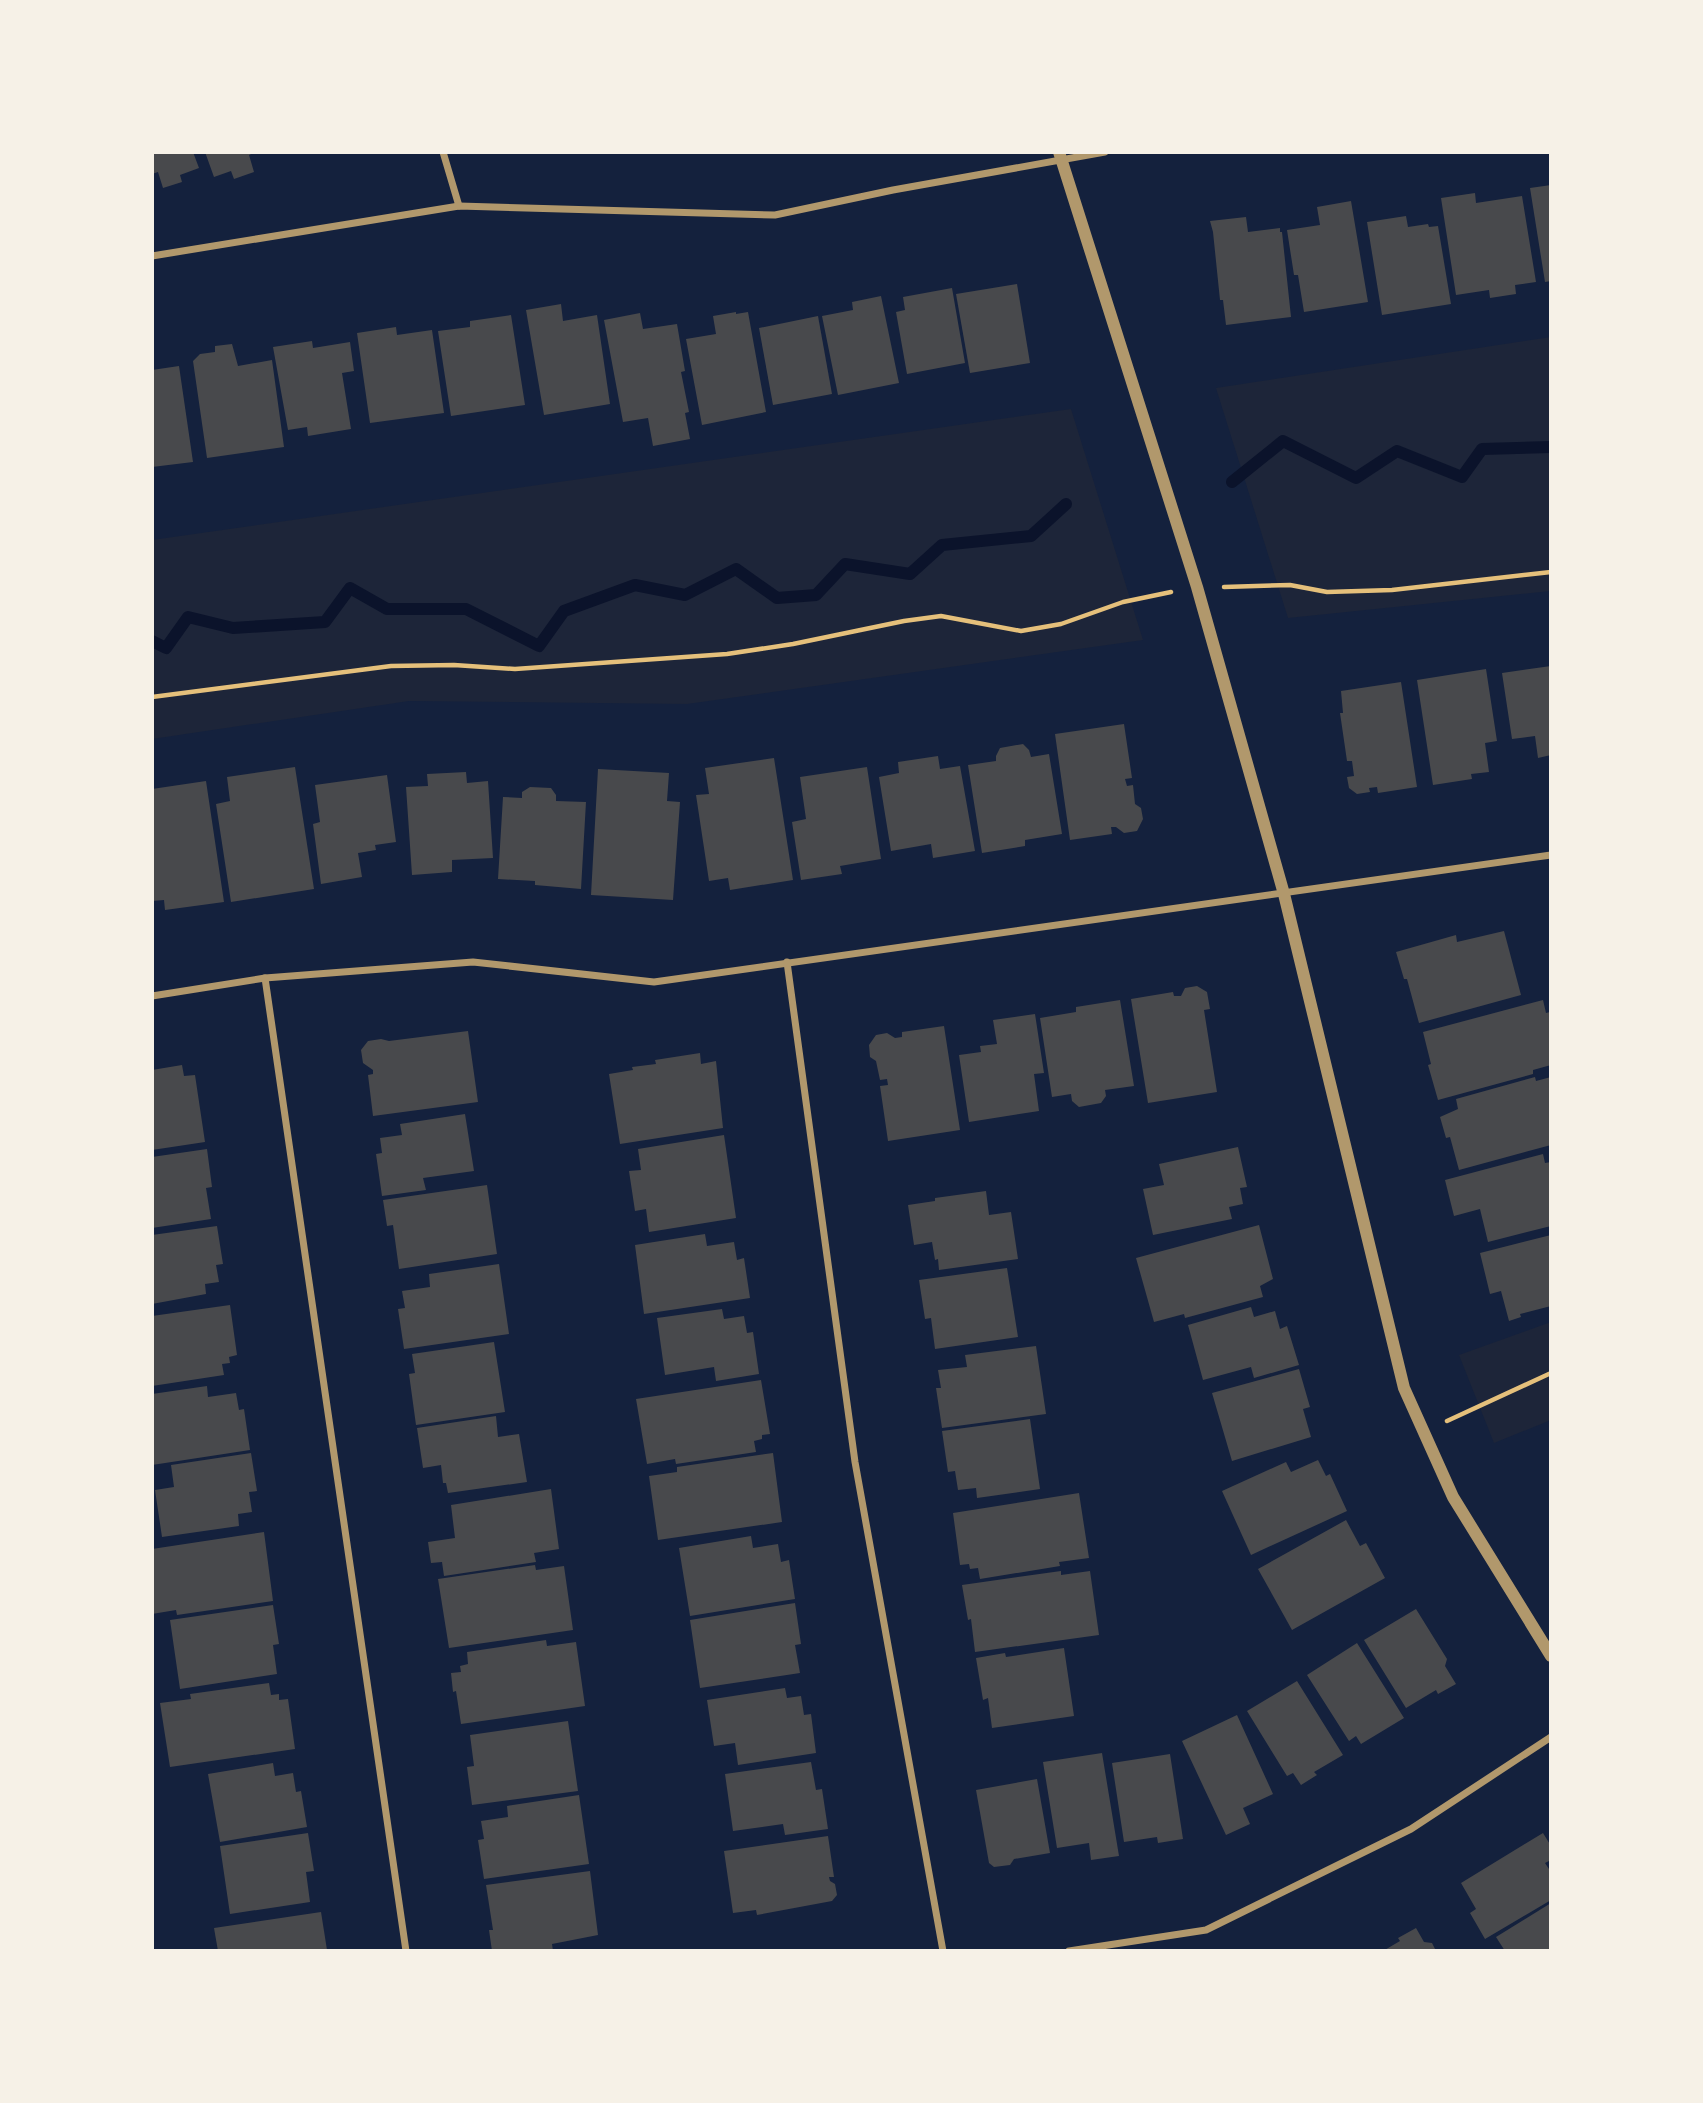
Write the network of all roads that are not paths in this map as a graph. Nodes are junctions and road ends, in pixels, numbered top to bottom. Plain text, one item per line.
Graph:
1 (443, 152) edge
2 (1105, 152) edge
3 (1060, 156) edge
4 (459, 206) junction
5 (152, 256) edge
6 (1551, 855) edge
7 (1284, 894) junction
8 (787, 962) junction
9 (265, 978) junction
10 (152, 996) edge
11 (1551, 1656) edge
12 (1551, 1737) edge
13 (406, 1951) edge
14 (943, 1951) edge
15 (1069, 1951) edge

1 - 4 street
2 - 3 street
3 - 4 street
3 - 7 street
4 - 5 street
6 - 7 street
7 - 8 street
7 - 11 street
8 - 9 street
8 - 14 street
9 - 10 street
9 - 13 street
12 - 15 street

